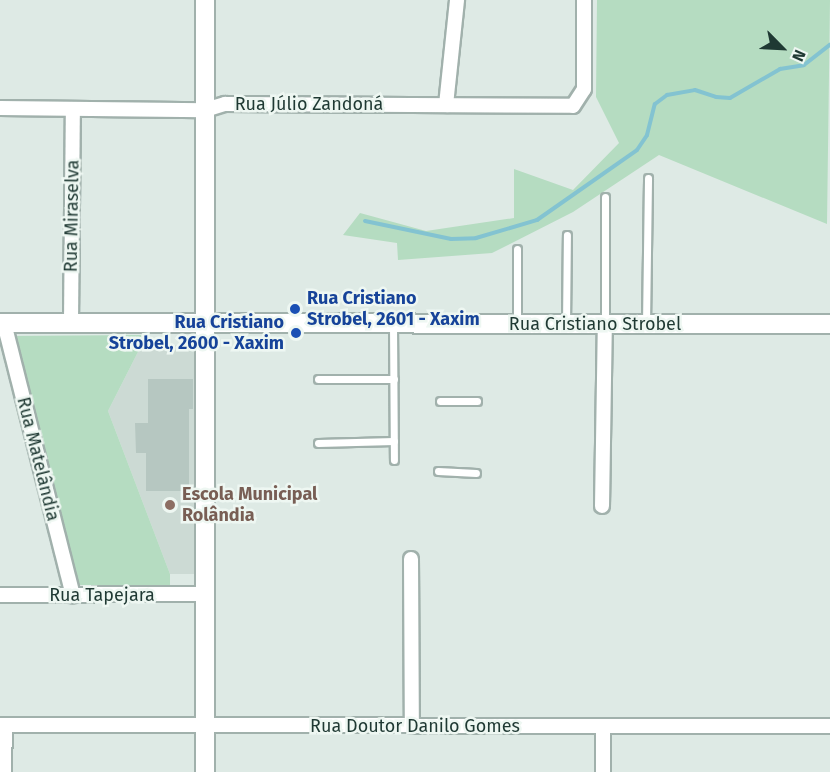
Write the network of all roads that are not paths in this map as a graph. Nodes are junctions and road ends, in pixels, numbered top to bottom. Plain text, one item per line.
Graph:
1 (205, 0) edge
2 (457, 0) edge
3 (584, 0) edge
4 (446, 105) junction
5 (0, 108) edge
6 (73, 109) junction
7 (205, 110) junction
8 (648, 178) dead end
9 (605, 197) dead end
10 (567, 235) dead end
11 (517, 249) dead end
12 (2, 323) edge
13 (71, 323) junction
14 (205, 323) junction
15 (393, 323) junction
16 (516, 324) junction
17 (566, 324) junction
18 (605, 324) junction
19 (646, 324) junction
20 (830, 324) edge
21 (318, 379) dead end
22 (394, 379) junction
23 (440, 401) dead end
24 (477, 401) dead end
25 (394, 441) junction
26 (318, 443) dead end
27 (394, 460) dead end
28 (438, 471) dead end
29 (476, 473) dead end
30 (602, 506) dead end
31 (411, 559) dead end
32 (205, 594) junction
33 (0, 595) edge
34 (73, 595) junction
35 (2, 725) edge
36 (205, 725) junction
37 (412, 726) junction
38 (603, 726) junction
39 (830, 726) edge
40 (4, 772) edge
41 (205, 772) edge
42 (603, 772) edge

1 - 7 main road
2 - 4 street
3 - 4 street, Rua Júlio Zandoná
4 - 7 street, Rua Júlio Zandoná
5 - 6 street, Rua Júlio Zandoná
6 - 7 street, Rua Júlio Zandoná
6 - 13 street, Rua Miraselva
7 - 14 main road
8 - 19 lane
9 - 18 lane
10 - 17 lane
11 - 16 lane
12 - 13 main road, Rua Cristiano Strobel
12 - 34 street, Rua Matelândia
13 - 14 main road, Rua Cristiano Strobel
14 - 15 main road, Rua Cristiano Strobel
14 - 32 main road
15 - 16 main road, Rua Cristiano Strobel
15 - 22 lane
16 - 17 main road, Rua Cristiano Strobel
17 - 18 main road, Rua Cristiano Strobel
18 - 19 main road, Rua Cristiano Strobel
18 - 30 street
19 - 20 main road, Rua Cristiano Strobel
21 - 22 lane
22 - 25 lane
23 - 24 lane
25 - 26 lane
25 - 27 lane
28 - 29 lane
31 - 37 street
32 - 34 street, Rua Tapejara
32 - 36 main road
33 - 34 street, Rua Tapejara
35 - 36 street, Rua Doutor Danilo Gomes
35 - 40 street
36 - 37 street, Rua Doutor Danilo Gomes
36 - 41 main road
37 - 38 street, Rua Doutor Danilo Gomes
38 - 39 street, Rua Doutor Danilo Gomes
38 - 42 street

